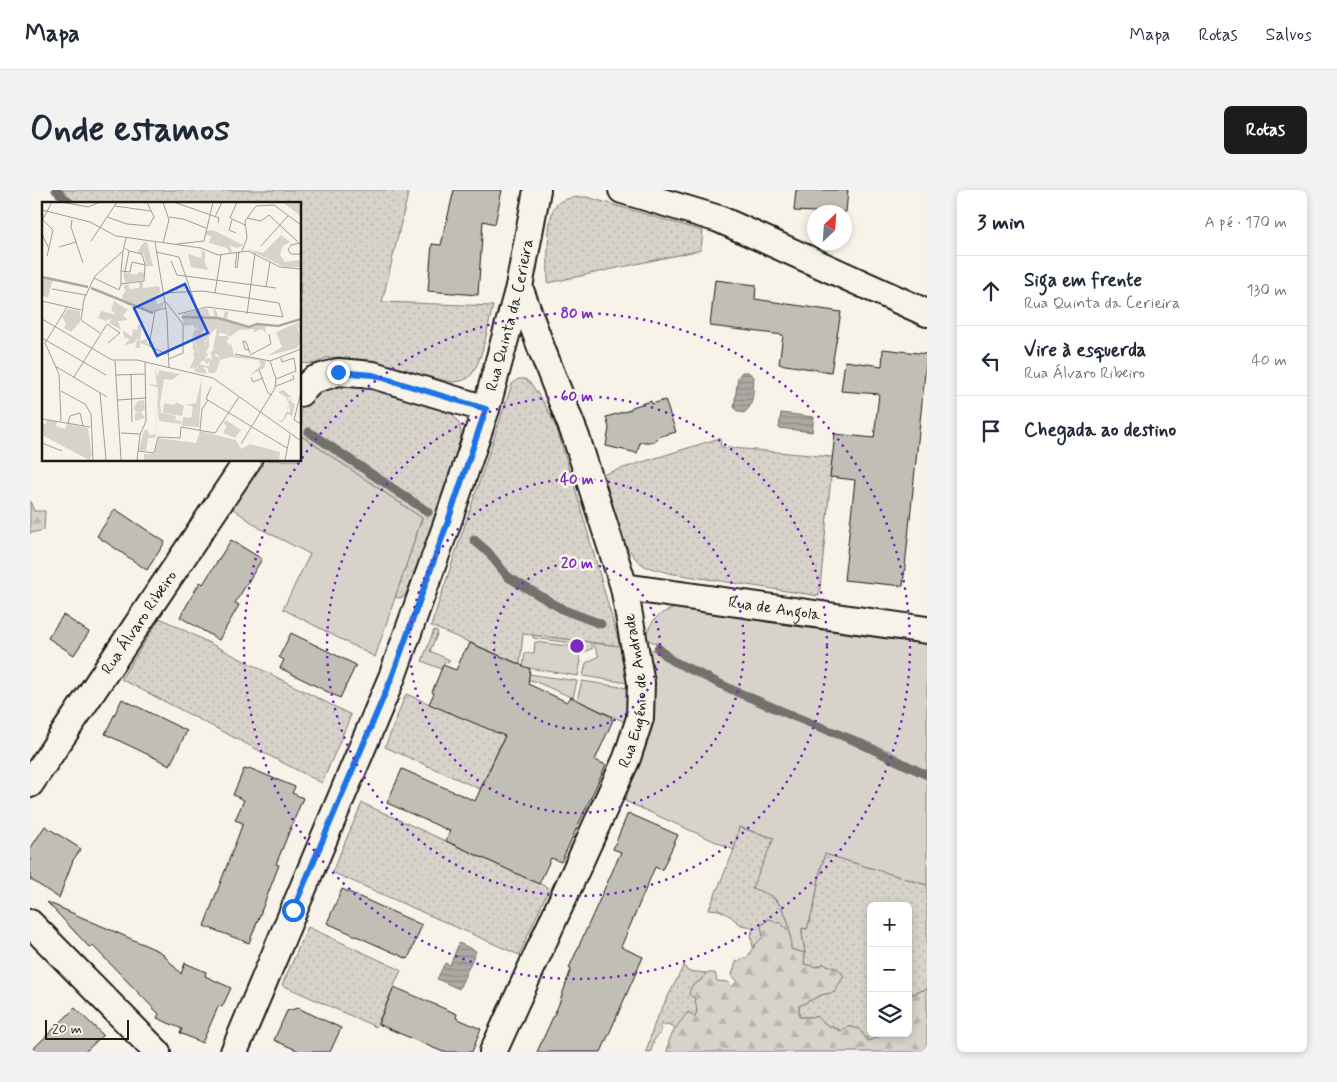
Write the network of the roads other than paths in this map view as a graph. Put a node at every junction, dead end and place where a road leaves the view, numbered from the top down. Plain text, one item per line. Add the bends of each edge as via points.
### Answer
1 (537, 190) edge
2 (622, 190) edge
3 (519, 287) junction
4 (927, 313) edge
5 (301, 392) edge
6 (486, 409) junction
7 (247, 461) edge
8 (624, 587) junction
9 (927, 630) edge
10 (30, 784) edge
11 (30, 923) edge
12 (157, 1052) edge
13 (234, 1052) edge
14 (493, 1052) edge

1 - 3 street, Rua Quinta da Cerieira
2 - 4 street via 719,219
3 - 6 street, Rua Quinta da Cerieira
3 - 8 street, Rua Eugénio de Andrade via 576,437
5 - 6 street via 313,380 338,372 373,375
6 - 13 street, Rua Quinta da Cerieira via 392,677
7 - 10 street, Rua Álvaro Ribeiro
8 - 9 street, Rua de Angola
8 - 14 street, Rua Eugénio de Andrade via 641,683 640,718 627,758
11 - 12 street

